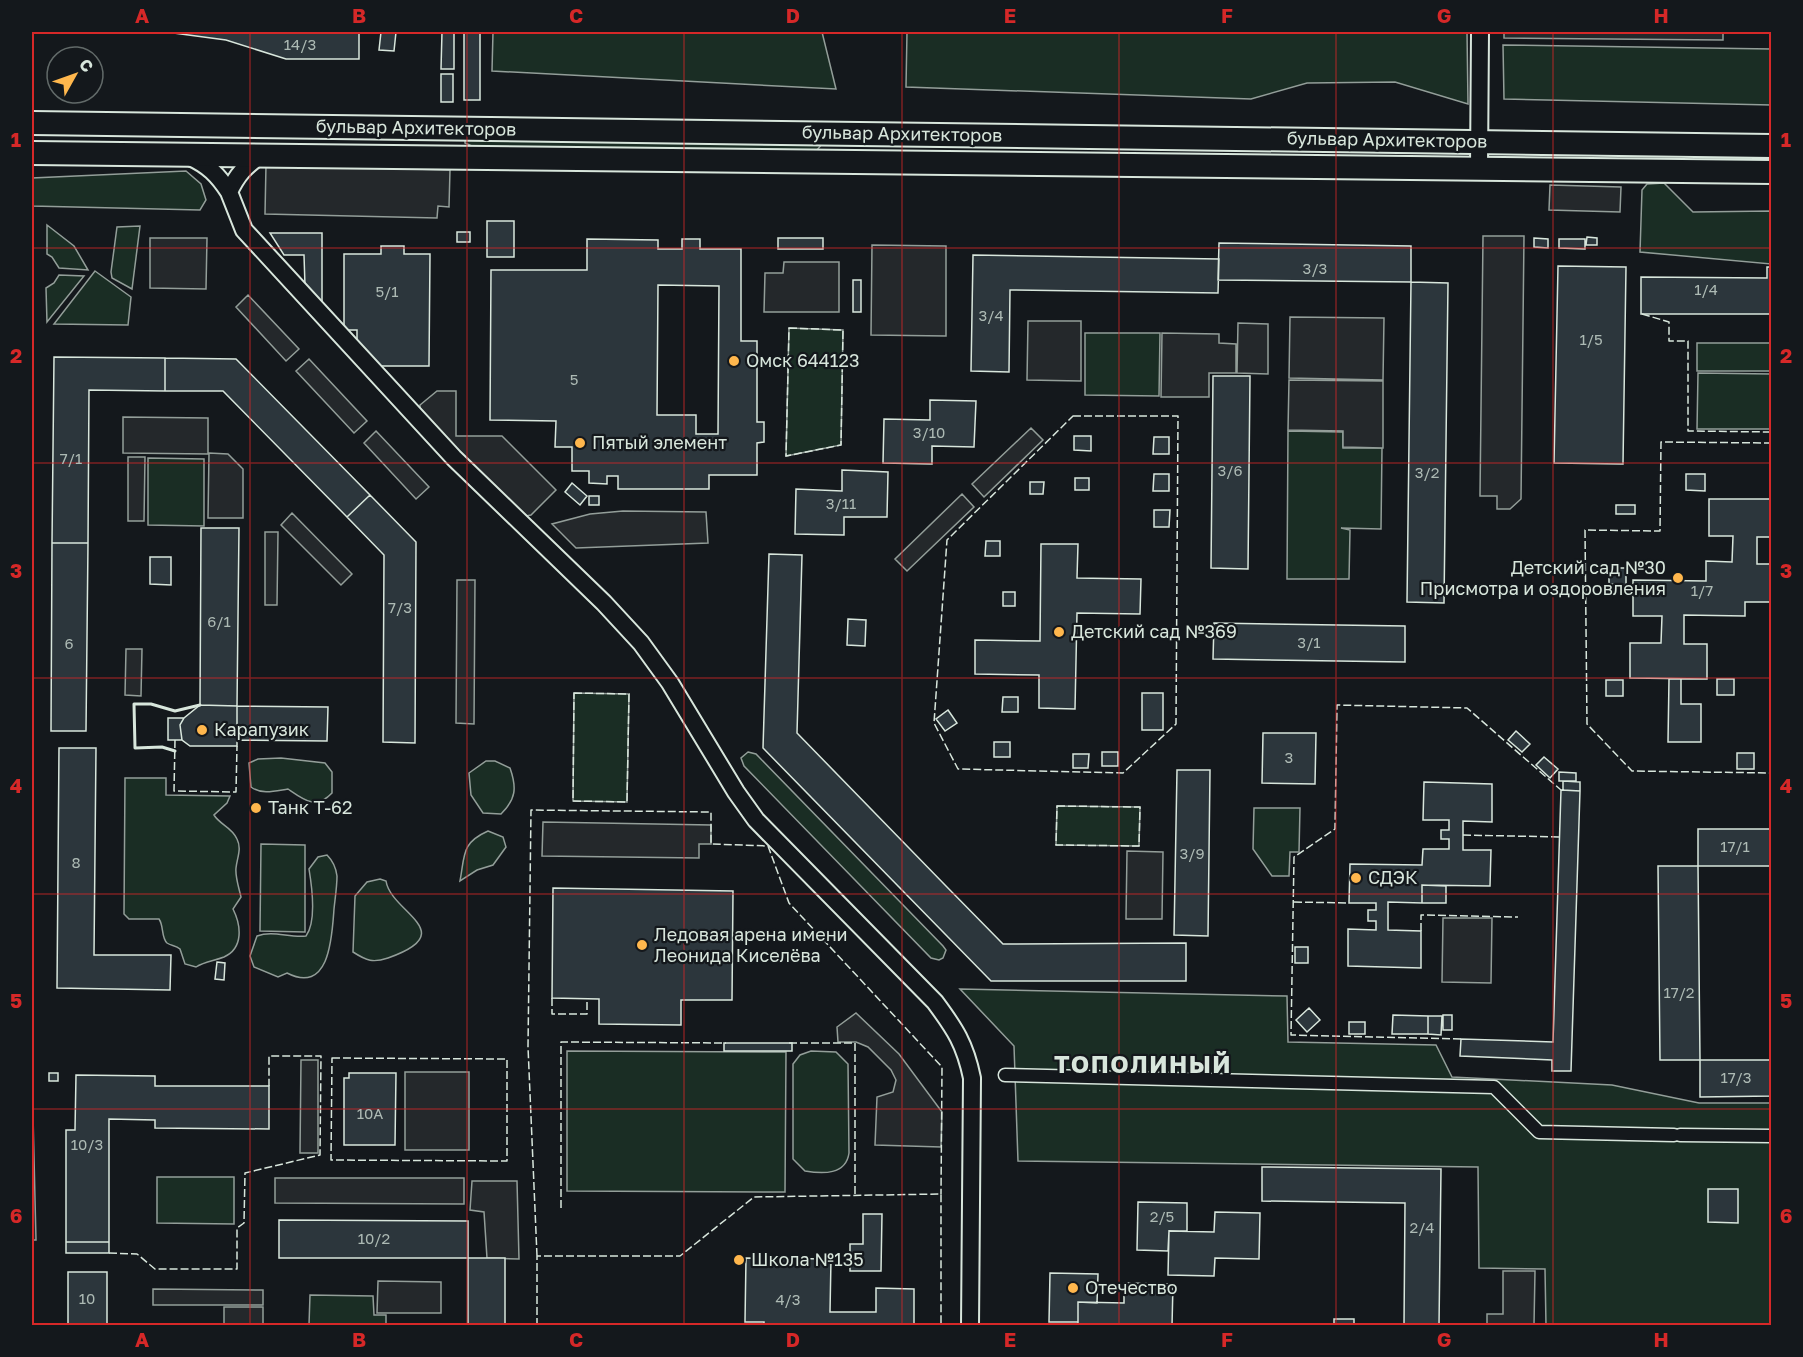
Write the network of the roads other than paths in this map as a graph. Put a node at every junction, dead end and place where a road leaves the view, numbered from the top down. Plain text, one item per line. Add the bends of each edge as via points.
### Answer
1 (1480, 32) edge
2 (32, 123) edge
3 (1479, 141) junction
4 (1772, 146) edge
5 (32, 154) edge
6 (186, 155) junction
7 (261, 156) junction
8 (1479, 166) junction
9 (1772, 172) edge
10 (229, 194) junction
11 (1005, 1074) dead end
12 (1772, 1137) edge
13 (970, 1326) edge

1 - 3 street
2 - 3 main road, бульвар Архитекторов
3 - 4 main road, бульвар Архитекторов
3 - 8 street
5 - 6 main road, бульвар Архитекторов
6 - 7 main road, бульвар Архитекторов
6 - 10 street via 204,163
7 - 8 main road, бульвар Архитекторов
7 - 10 street via 235,177
8 - 9 main road, бульвар Архитекторов
10 - 13 street via 244,230 385,386 641,644 670,682 756,820 935,1002 951,1023 966,1049 972,1078
11 - 12 street via 1494,1087 1539,1132

